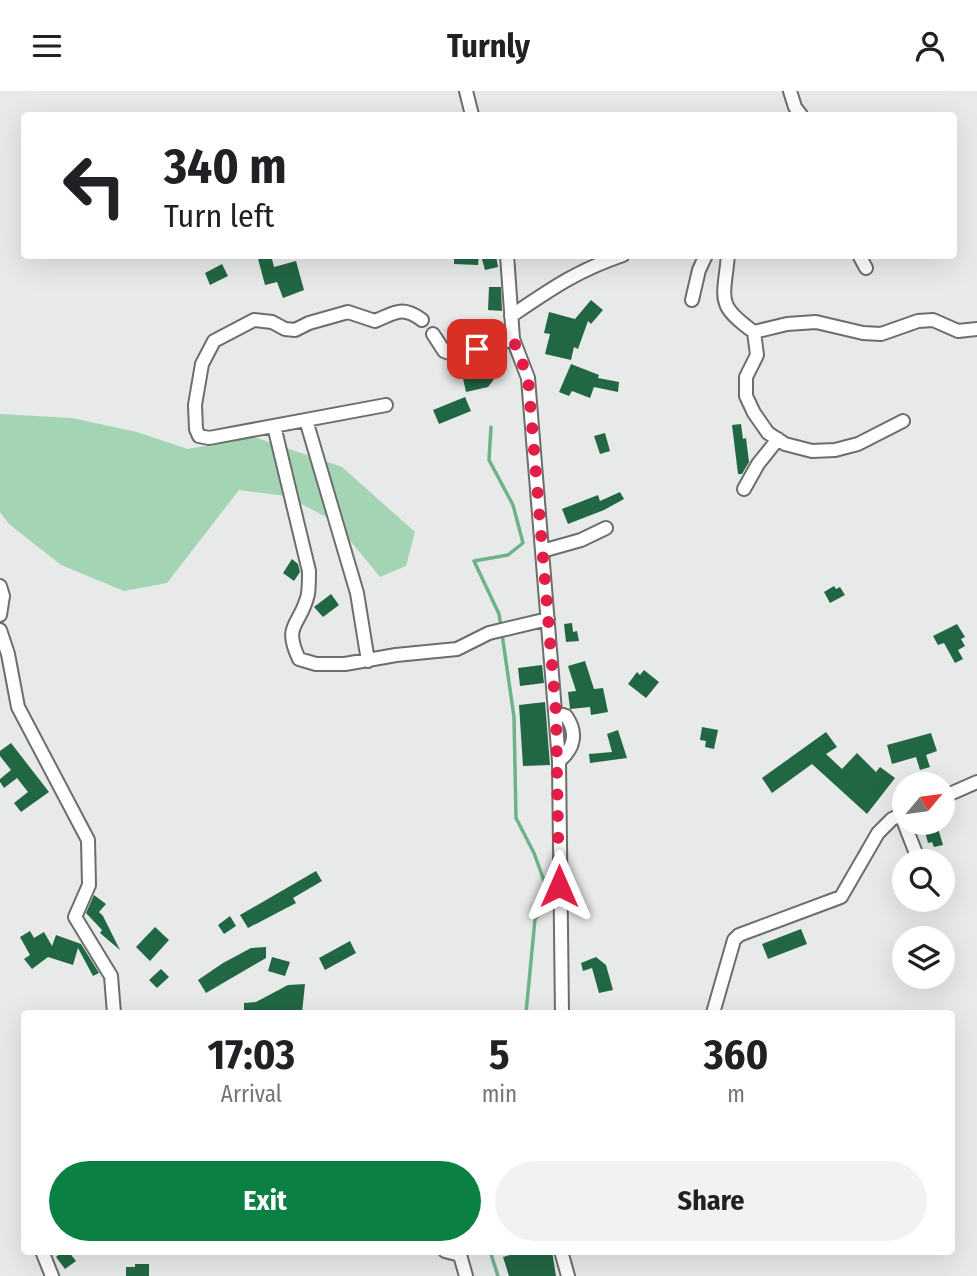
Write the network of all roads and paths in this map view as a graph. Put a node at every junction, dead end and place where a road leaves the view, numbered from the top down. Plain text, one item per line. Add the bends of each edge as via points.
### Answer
1 (466, 91) edge
2 (790, 91) edge
3 (471, 112) edge
4 (799, 112) edge
5 (507, 259) edge
6 (612, 259) edge
7 (704, 259) edge
8 (728, 259) edge
9 (861, 259) edge
10 (866, 268) dead end
11 (692, 300) dead end
12 (511, 316) junction
13 (422, 320) dead end
14 (977, 329) edge
15 (754, 332) junction
16 (433, 334) dead end
17 (513, 339) junction
18 (386, 405) dead end
19 (306, 420) junction
20 (903, 421) dead end
21 (274, 426) junction
22 (778, 439) junction
23 (744, 489) dead end
24 (606, 528) dead end
25 (542, 551) junction
26 (0, 586) edge
27 (0, 615) edge
28 (548, 619) junction
29 (0, 630) edge
30 (368, 661) junction
31 (977, 782) edge
32 (956, 791) edge
33 (892, 819) edge
34 (114, 1010) edge
35 (562, 1010) edge
36 (714, 1010) edge
37 (44, 1255) edge
38 (460, 1255) edge
39 (562, 1255) edge
40 (52, 1276) edge
41 (466, 1276) edge
42 (568, 1276) edge

1 - 3 street
2 - 4 street
5 - 12 street
6 - 12 street via 568,278
7 - 11 street
8 - 15 street via 725,308
9 - 10 street
12 - 17 street
13 - 21 street via 404,310 375,321 348,312 295,330 254,320 214,341 202,364 195,405 200,436
14 - 15 street via 958,331 933,320 881,334 816,322
15 - 22 street via 757,355 746,377 747,395 768,433
16 - 17 street via 444,351 458,356
17 - 25 street via 528,378
18 - 19 street
19 - 21 street
19 - 30 street via 357,593
20 - 22 street via 858,444 835,450 812,451
21 - 30 street via 309,571 308,593 290,641 299,659 316,664
22 - 23 street
24 - 25 street
25 - 28 street
26 - 27 street
28 - 30 street via 489,633 457,649
28 - 35 street via 559,761
29 - 34 street via 18,707 88,840 89,885 75,917 111,976
31 - 32 street
33 - 36 street via 878,833 841,897 734,940
37 - 40 street
38 - 41 street
39 - 42 street

